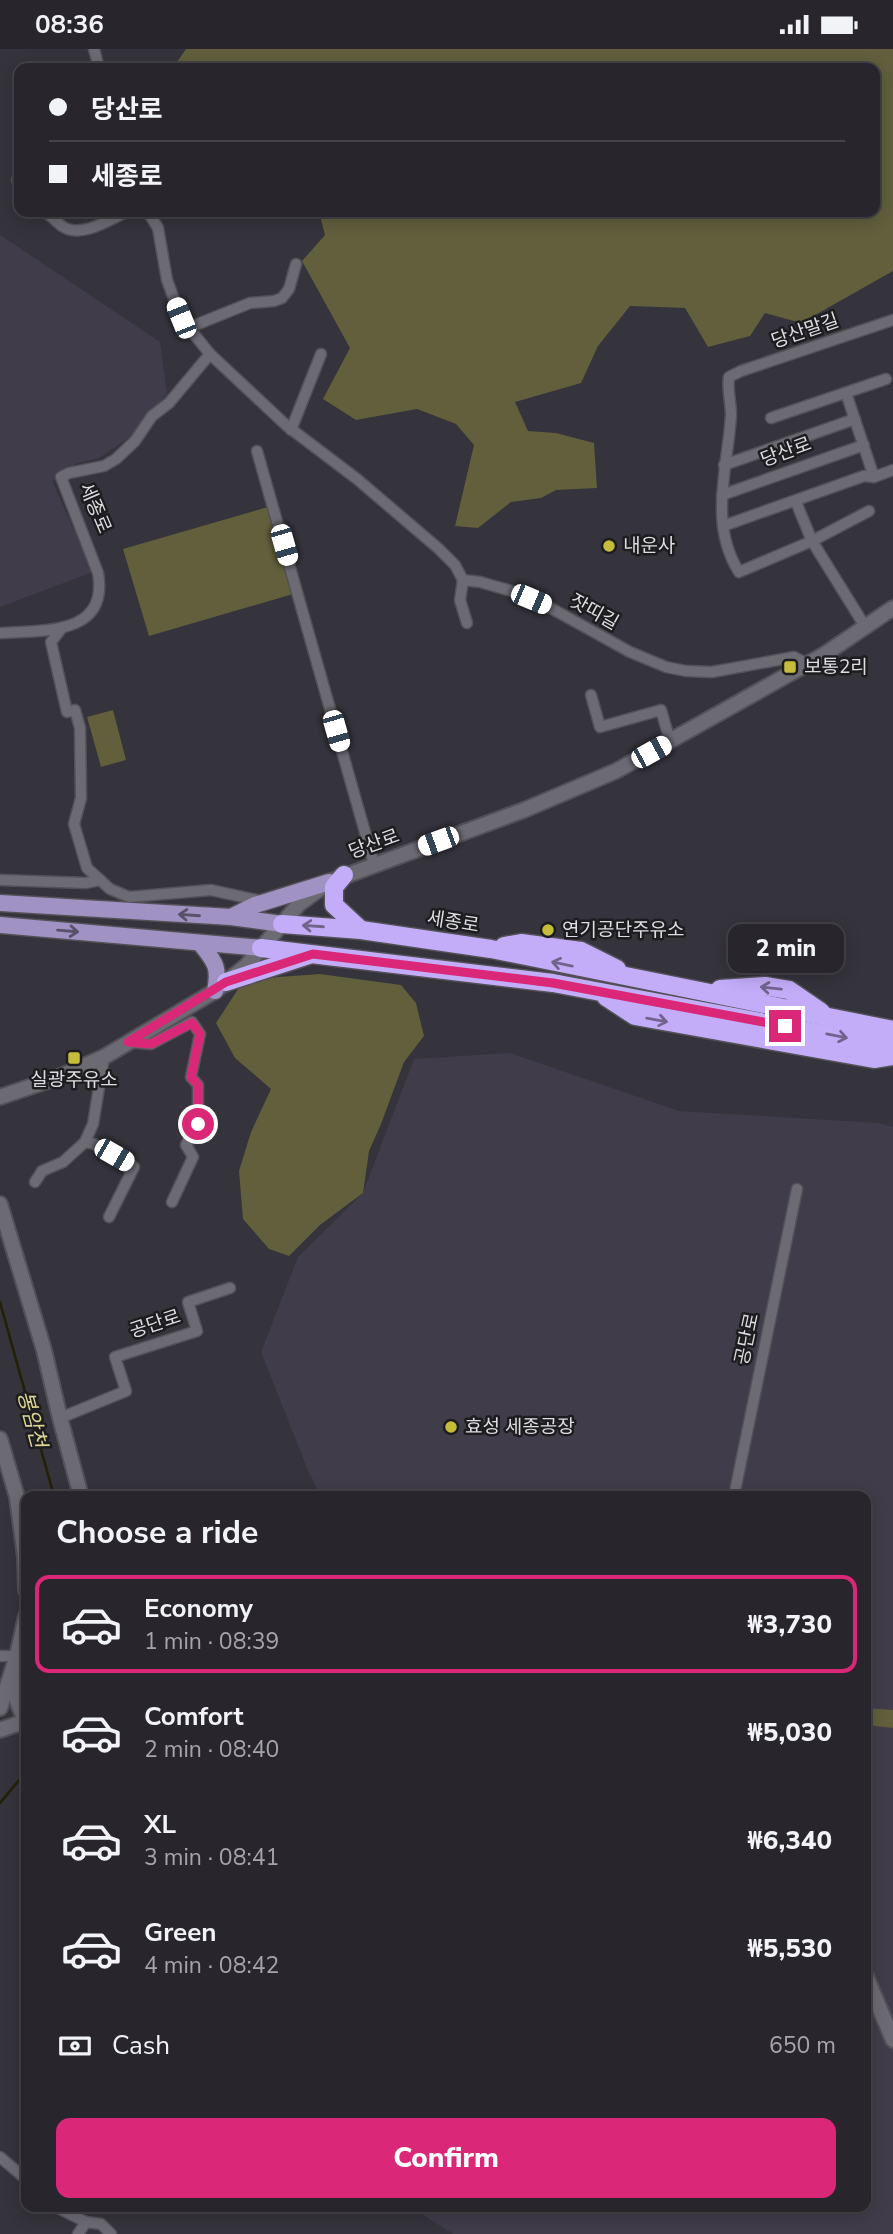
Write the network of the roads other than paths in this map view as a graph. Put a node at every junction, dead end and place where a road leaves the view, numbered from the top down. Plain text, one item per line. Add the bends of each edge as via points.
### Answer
1 (51, 217) edge
2 (115, 217) edge
3 (151, 217) edge
4 (296, 264) dead end
5 (893, 320) edge
6 (188, 328) junction
7 (321, 353) dead end
8 (210, 354) junction
9 (886, 379) dead end
10 (846, 393) junction
11 (771, 418) dead end
12 (855, 419) junction
13 (291, 430) junction
14 (864, 445) junction
15 (257, 451) dead end
16 (724, 465) junction
17 (893, 470) edge
18 (874, 477) junction
19 (722, 495) junction
20 (796, 502) junction
21 (869, 511) dead end
22 (723, 526) junction
23 (813, 541) junction
24 (463, 580) junction
25 (893, 608) edge
26 (467, 623) dead end
27 (866, 628) junction
28 (61, 629) junction
29 (0, 633) edge
30 (808, 664) junction
31 (591, 695) dead end
32 (670, 741) junction
33 (374, 864) junction
34 (336, 878) junction
35 (0, 880) edge
36 (100, 880) junction
37 (268, 902) junction
38 (0, 903) edge
39 (231, 917) junction
40 (282, 924) junction
41 (0, 925) edge
42 (361, 930) junction
43 (200, 943) junction
44 (261, 948) junction
45 (313, 954) junction
46 (220, 987) junction
47 (597, 991) junction
48 (893, 1030) edge
49 (128, 1042) junction
50 (893, 1047) edge
51 (893, 1056) edge
52 (104, 1057) junction
53 (0, 1097) edge
54 (85, 1142) junction
55 (35, 1182) dead end
56 (797, 1189) dead end
57 (172, 1202) dead end
58 (0, 1204) edge
59 (109, 1217) dead end
60 (230, 1288) dead end
61 (60, 1418) junction
62 (0, 1439) edge
63 (80, 1491) edge
64 (735, 1491) edge
65 (21, 1527) edge
66 (21, 1637) edge
67 (0, 1656) edge
68 (15, 1663) junction
69 (0, 1709) edge
70 (21, 1712) edge
71 (21, 1722) edge
72 (0, 1730) edge
73 (871, 1988) edge
74 (893, 2040) edge
75 (0, 2157) edge
76 (21, 2175) edge
77 (66, 2212) edge
78 (86, 2222) junction
79 (78, 2234) edge
80 (111, 2234) edge

1 - 2 street via 74,232
3 - 6 street via 158,228 167,280
4 - 6 street via 282,298 250,303
5 - 16 street, 당산말길 via 729,377 731,413
6 - 8 street
7 - 13 street
8 - 13 street
8 - 28 street, 세종로 via 116,459 61,477 100,588 98,603 84,618
9 - 10 street, 당산로
10 - 11 street, 당산로
10 - 12 street
12 - 14 street
12 - 16 street, 당산로
13 - 24 street via 439,549
14 - 18 street
14 - 19 street, 당산로
15 - 33 street
16 - 19 street
17 - 18 street
18 - 20 street via 864,476
19 - 22 street
20 - 22 street
20 - 23 street
21 - 23 street
22 - 23 street via 738,572
23 - 27 street
24 - 26 street via 460,600
24 - 30 street, 잣띠길 via 515,592 666,667 712,672 794,657
25 - 27 street, 당산로
27 - 30 street, 당산로
28 - 29 street, 세종로
28 - 36 street via 51,642 67,712 75,710 80,728 81,798 74,824 87,868
30 - 32 street, 당산로
31 - 32 street via 600,727 661,710
32 - 33 street, 당산로 via 571,792
33 - 34 street, 당산로
34 - 37 main road
34 - 40 street, 당산로 via 299,904
34 - 42 highway via 334,905
35 - 36 street
36 - 37 street via 129,897 211,890
37 - 39 main road
39 -> 38 main road, 세종로
39 - 40 main road, 세종로
42 -> 40 highway, 세종로
40 - 44 street, 당산로
41 -> 43 main road
48 -> 42 highway, 세종로 via 491,949
43 - 44 main road
43 - 46 main road via 217,967
44 - 45 highway
44 - 46 street, 당산로
45 - 46 highway
45 - 47 highway
46 - 49 street, 당산로
47 -> 50 highway
47 -> 51 highway via 635,1016 874,1059
49 - 52 street, 당산로
49 - 57 street, 당산로 via 151,1044 192,1023 200,1034 191,1077 198,1085 198,1124 186,1145 194,1157
52 - 53 street, 당산로
52 - 54 street via 93,1124
54 - 55 street via 63,1162 42,1171
54 - 59 street via 134,1167
56 - 64 street, 공단로
58 - 61 street
60 - 61 street, 공단로 via 188,1302 197,1331 115,1357 126,1391
61 - 63 street
62 - 65 street
66 - 68 street
67 - 68 street
68 - 69 street
68 - 70 street via 15,1696
71 - 72 street
73 - 74 street
75 - 76 street
77 - 78 street
78 - 79 street
78 - 80 street via 101,2224

